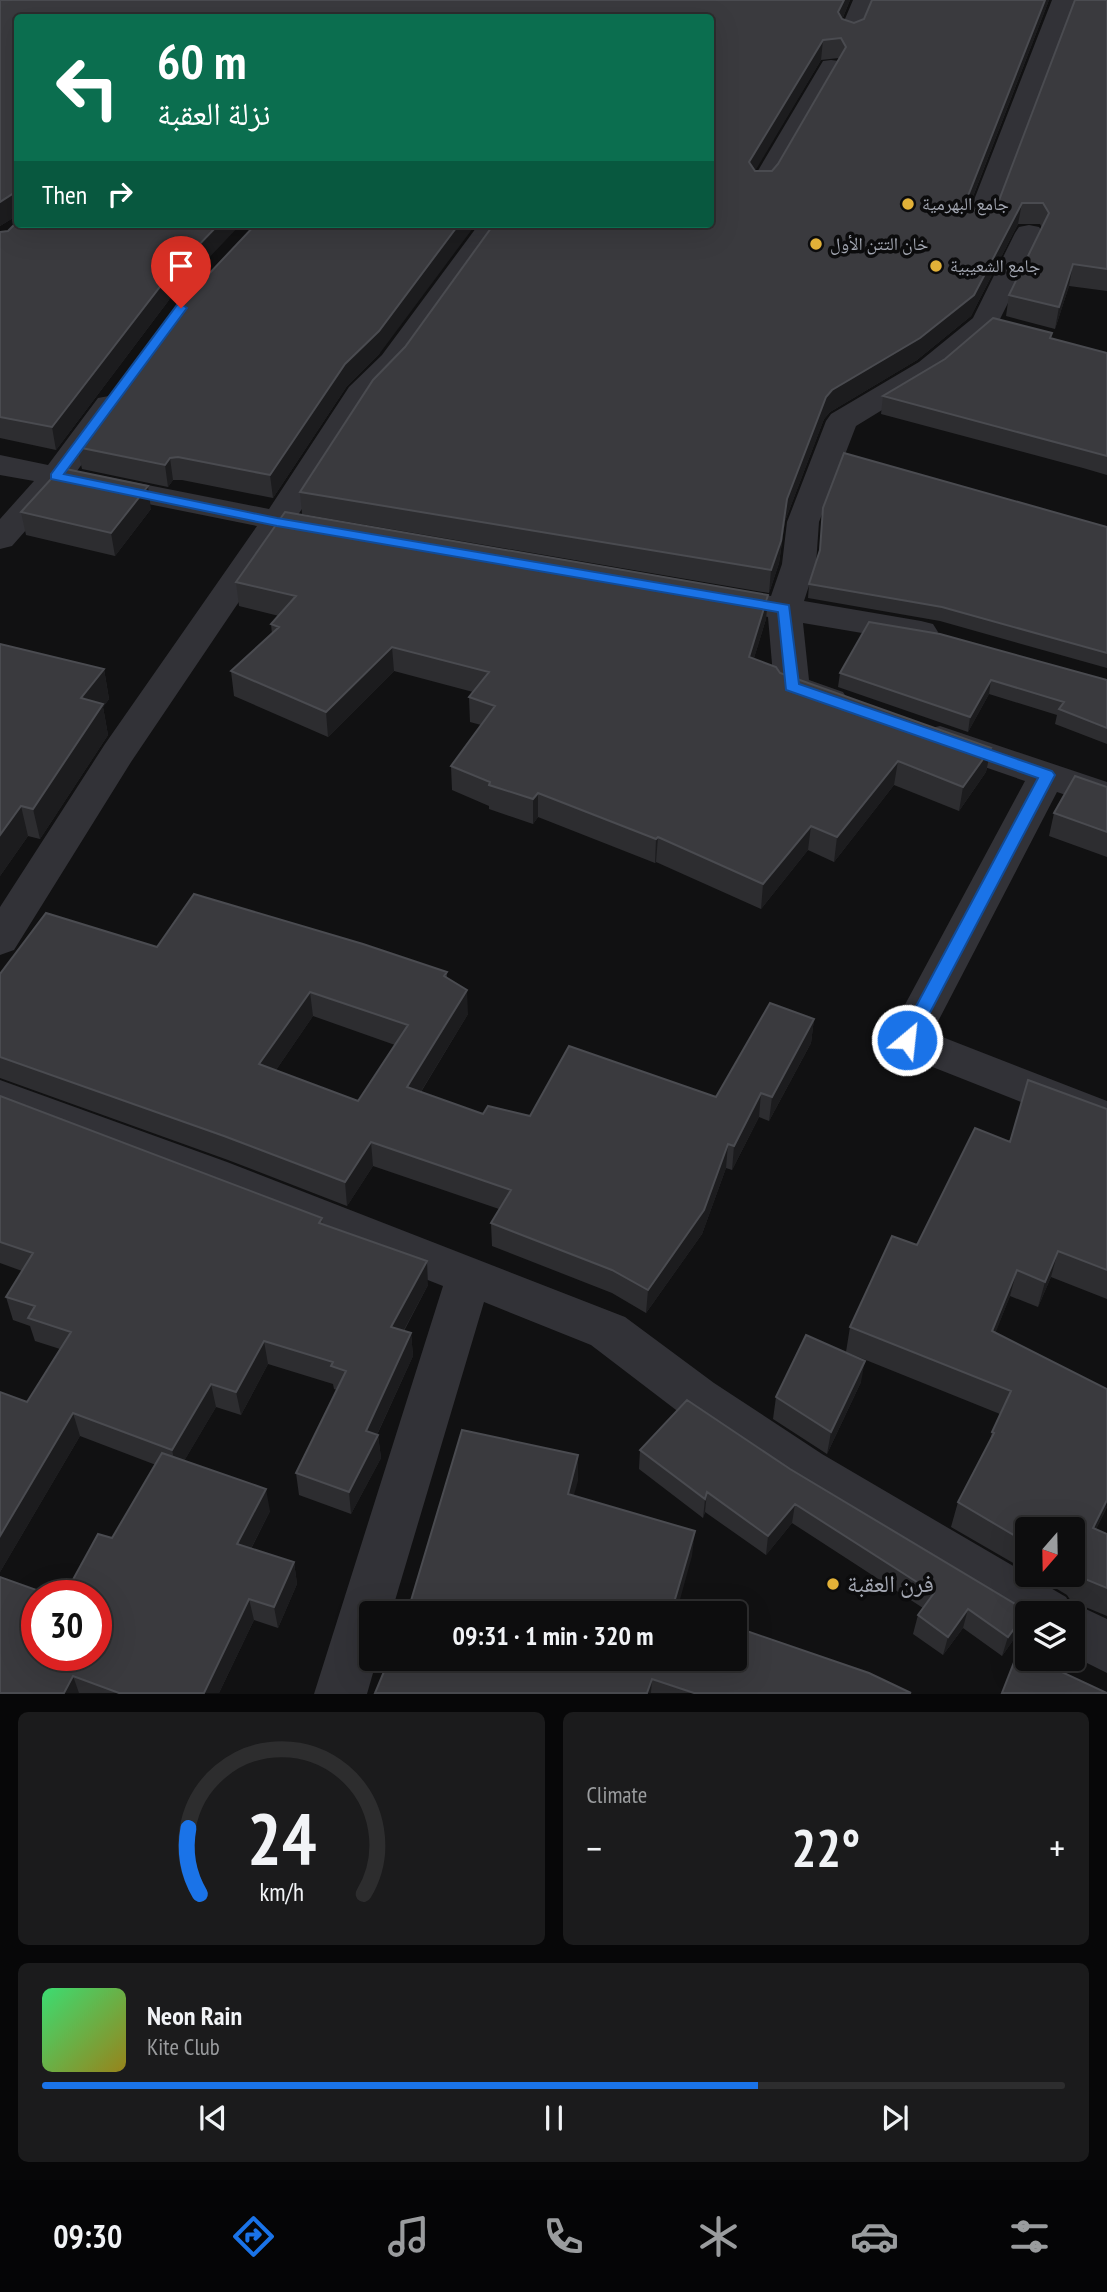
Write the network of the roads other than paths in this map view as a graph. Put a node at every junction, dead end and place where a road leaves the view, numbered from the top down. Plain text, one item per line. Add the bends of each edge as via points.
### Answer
1 (865, 0) edge
2 (1064, 0) edge
3 (851, 33) edge
4 (831, 66) edge
5 (762, 184) edge
6 (979, 223) edge
7 (490, 228) edge
8 (1029, 233) dead end
9 (126, 382) edge
10 (0, 465) edge
11 (56, 477) junction
12 (277, 522) junction
13 (359, 536) edge
14 (0, 540) edge
15 (688, 592) edge
16 (784, 609) junction
17 (952, 638) edge
18 (855, 709) edge
19 (906, 727) edge
20 (1047, 775) junction
21 (1107, 796) edge
22 (0, 940) edge
23 (0, 1097) edge
24 (1107, 1119) edge
25 (470, 1276) junction
26 (1026, 1601) edge
27 (1085, 1635) edge
28 (1107, 1648) edge
29 (340, 1693) edge

1 - 3 street
2 - 6 street
4 - 5 street
7 - 12 street via 393,361 360,394
8 - 16 street via 999,326 842,421 803,522 799,564
9 - 11 street
10 - 11 street
11 - 12 street
11 - 14 street
12 - 13 street
12 - 22 street via 118,753
15 - 16 street
16 - 17 street
16 - 18 street via 792,687
19 - 20 street
20 - 21 street
20 - 24 street via 907,1040
23 - 25 street
25 - 26 street via 608,1331 805,1470
25 - 29 street
27 - 28 street

